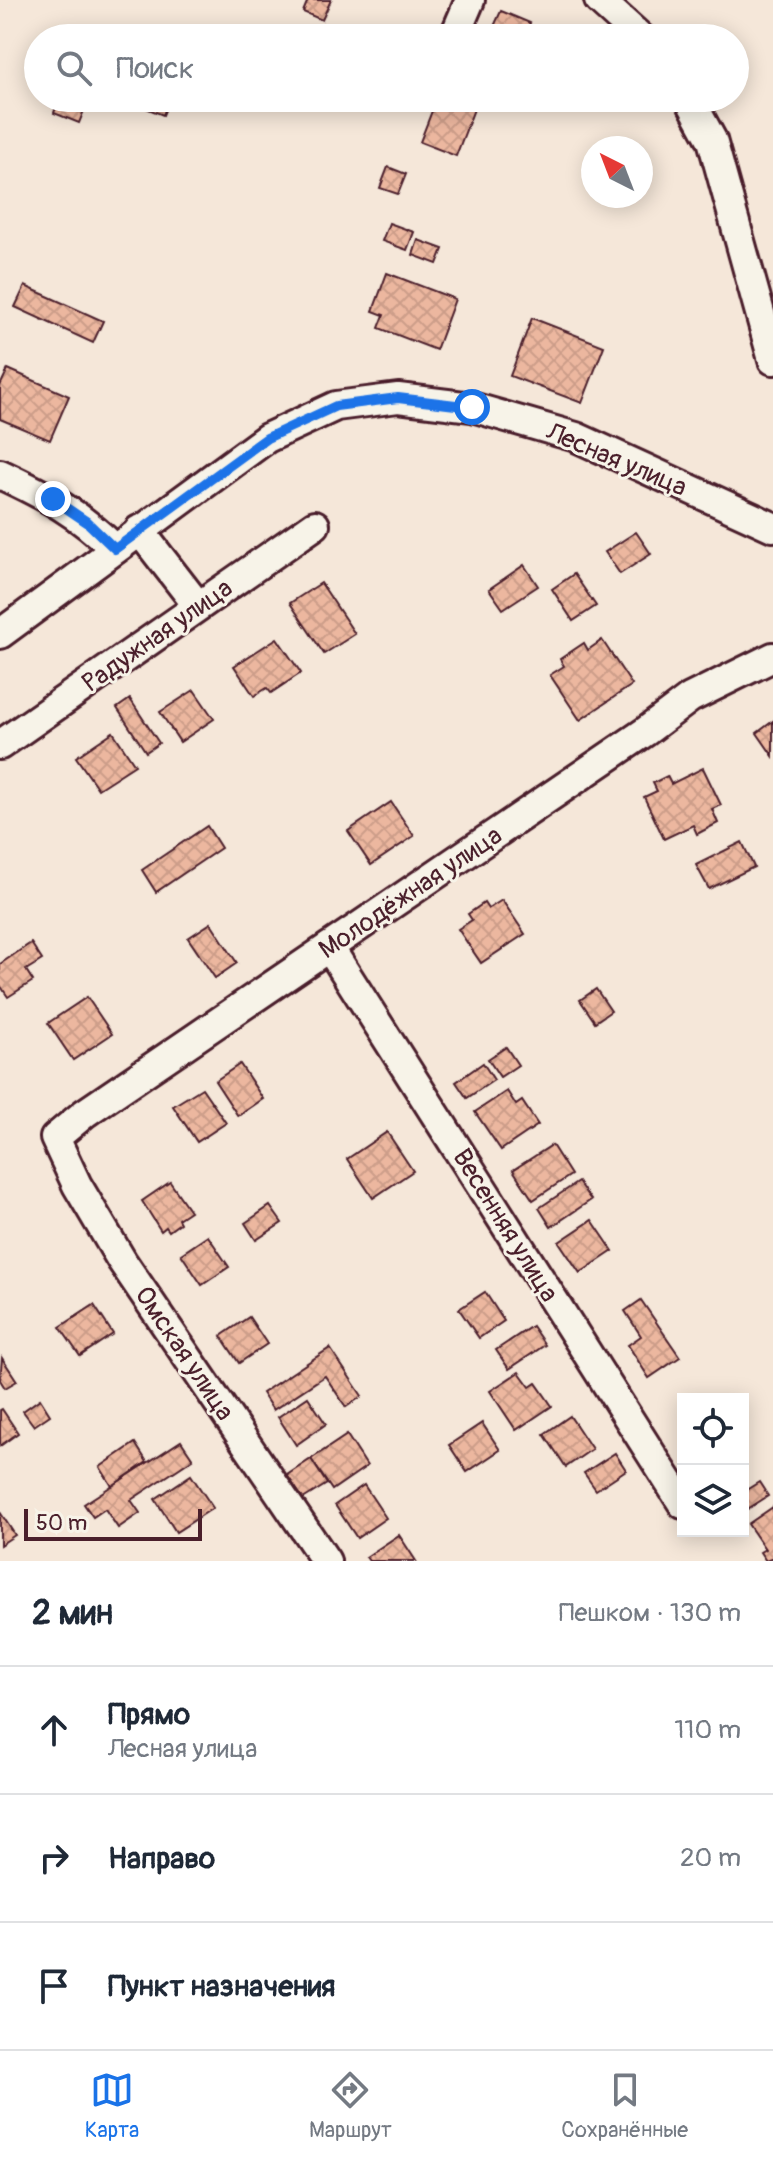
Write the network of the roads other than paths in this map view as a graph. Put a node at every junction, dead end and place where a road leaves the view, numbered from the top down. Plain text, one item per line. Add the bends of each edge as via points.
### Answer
1 (470, 0) edge
2 (599, 0) edge
3 (460, 24) edge
4 (626, 24) edge
5 (697, 112) edge
6 (773, 360) edge
7 (0, 474) edge
8 (315, 525) dead end
9 (773, 527) edge
10 (139, 530) junction
11 (115, 549) junction
12 (198, 606) junction
13 (0, 634) edge
14 (773, 657) edge
15 (0, 745) edge
16 (329, 947) junction
17 (55, 1138) joint
18 (677, 1495) edge
19 (326, 1561) edge

1 - 3 street
2 - 4 street
5 - 6 street via 712,140
7 - 11 street via 53,499
8 - 12 street, Радужная улица
9 - 10 street, Лесная улица via 576,437 472,407 398,398 336,406 267,438
10 - 11 street, Лесная улица
10 - 12 street
11 - 13 street, Лесная улица
12 - 15 street, Радужная улица
14 - 16 street, Молодёжная улица via 690,698
16 - 17 street, Молодёжная улица
16 - 18 street, Весенняя улица
17 - 19 street, Омская улица via 122,1261

